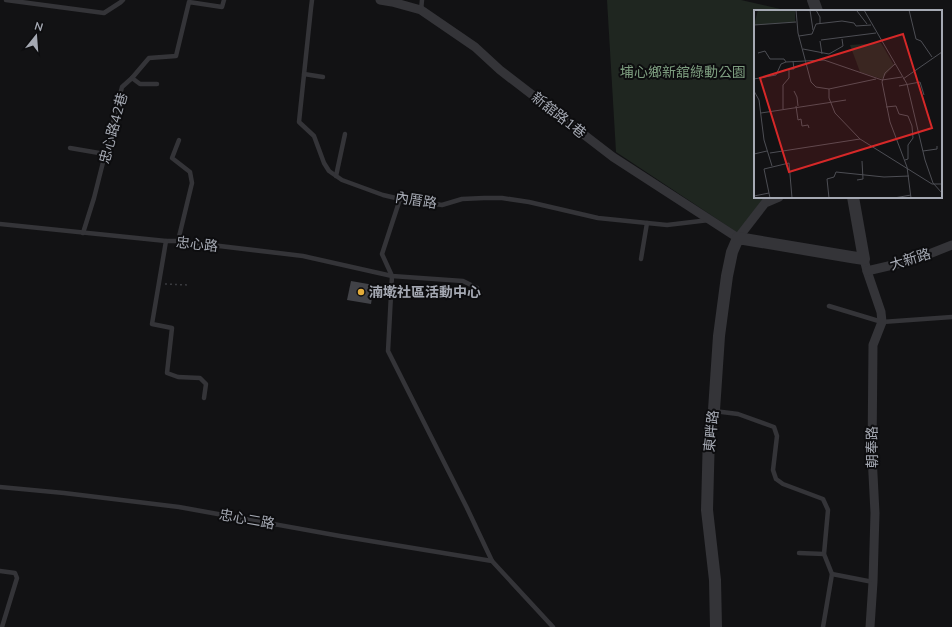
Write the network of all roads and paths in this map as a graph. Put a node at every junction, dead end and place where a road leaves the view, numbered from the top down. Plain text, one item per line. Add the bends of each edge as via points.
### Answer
1 (6, 0) edge
2 (123, 0) edge
3 (224, 0) edge
4 (312, 0) edge
5 (380, 0) edge
6 (422, 0) edge
7 (812, 0) edge
8 (421, 10) junction
9 (817, 10) edge
10 (304, 74) junction
11 (323, 77) dead end
12 (132, 78) junction
13 (157, 84) dead end
14 (346, 134) dead end
15 (179, 140) dead end
16 (70, 148) dead end
17 (106, 154) junction
18 (336, 176) junction
19 (777, 198) edge
20 (853, 198) edge
21 (400, 199) junction
22 (710, 220) junction
23 (647, 223) junction
24 (0, 224) edge
25 (83, 233) junction
26 (738, 238) junction
27 (178, 241) junction
28 (166, 242) junction
29 (952, 245) edge
30 (642, 259) dead end
31 (864, 259) junction
32 (867, 271) junction
33 (392, 276) junction
34 (159, 284) junction
35 (188, 284) dead end
36 (480, 293) dead end
37 (829, 306) dead end
38 (952, 318) edge
39 (882, 322) junction
40 (204, 398) dead end
41 (714, 410) junction
42 (0, 487) edge
43 (799, 553) dead end
44 (824, 554) junction
45 (492, 561) junction
46 (0, 571) edge
47 (832, 574) junction
48 (873, 582) junction
49 (2, 627) edge
50 (552, 627) edge
51 (716, 627) edge
52 (823, 627) edge
53 (870, 627) edge

1 - 2 lane via 104,12
3 - 12 lane, 忠心路42巷 via 222,7 188,2 176,56 149,58
4 - 10 lane, 內厝路
5 - 8 street, 新舘路1巷
6 - 8 lane
7 - 9 street
8 - 22 street, 新舘路1巷 via 475,47 500,70 613,157
10 - 11 lane
10 - 18 lane, 內厝路 via 299,122 314,136 324,163
12 - 13 lane via 140,84
12 - 17 lane, 忠心路42巷 via 122,87
14 - 18 lane
15 - 27 lane via 172,158 190,172 192,183
16 - 17 lane
17 - 25 lane, 忠心路42巷
18 - 21 lane, 內厝路
19 - 26 street via 765,203
20 - 31 street
21 - 23 lane, 內厝路 via 442,205 462,199 502,198 598,218
21 - 33 lane via 382,254
22 - 23 lane, 內厝路 via 667,225
22 - 26 street, 新舘路1巷
23 - 30 lane
24 - 25 lane, 忠心路
25 - 28 lane, 忠心路
26 - 31 street
26 - 41 street, 東畔路 via 732,252 724,299
27 - 28 lane, 忠心路
27 - 33 lane, 忠心路 via 303,256
28 - 34 lane
29 - 32 street, 大新路 via 914,260
31 - 32 street
32 - 39 street
33 - 36 lane, 忠心路 via 464,282 477,288
33 - 45 lane via 388,351
34 - 35 path
34 - 40 lane via 152,324 172,328 166,373 178,377 200,378 206,384
37 - 39 lane
38 - 39 lane
39 - 48 street, 朝奉路 via 873,345 872,455 876,513
41 - 44 lane via 738,414 774,427 777,436 773,470 776,479 823,499 828,510
41 - 51 street, 東畔路 via 709,433 707,510 715,580
42 - 45 lane, 忠心二路 via 179,507
43 - 44 lane
44 - 47 lane
45 - 50 lane
46 - 49 lane via 15,573 18,578
47 - 48 lane
47 - 52 lane
48 - 53 street, 朝奉路

